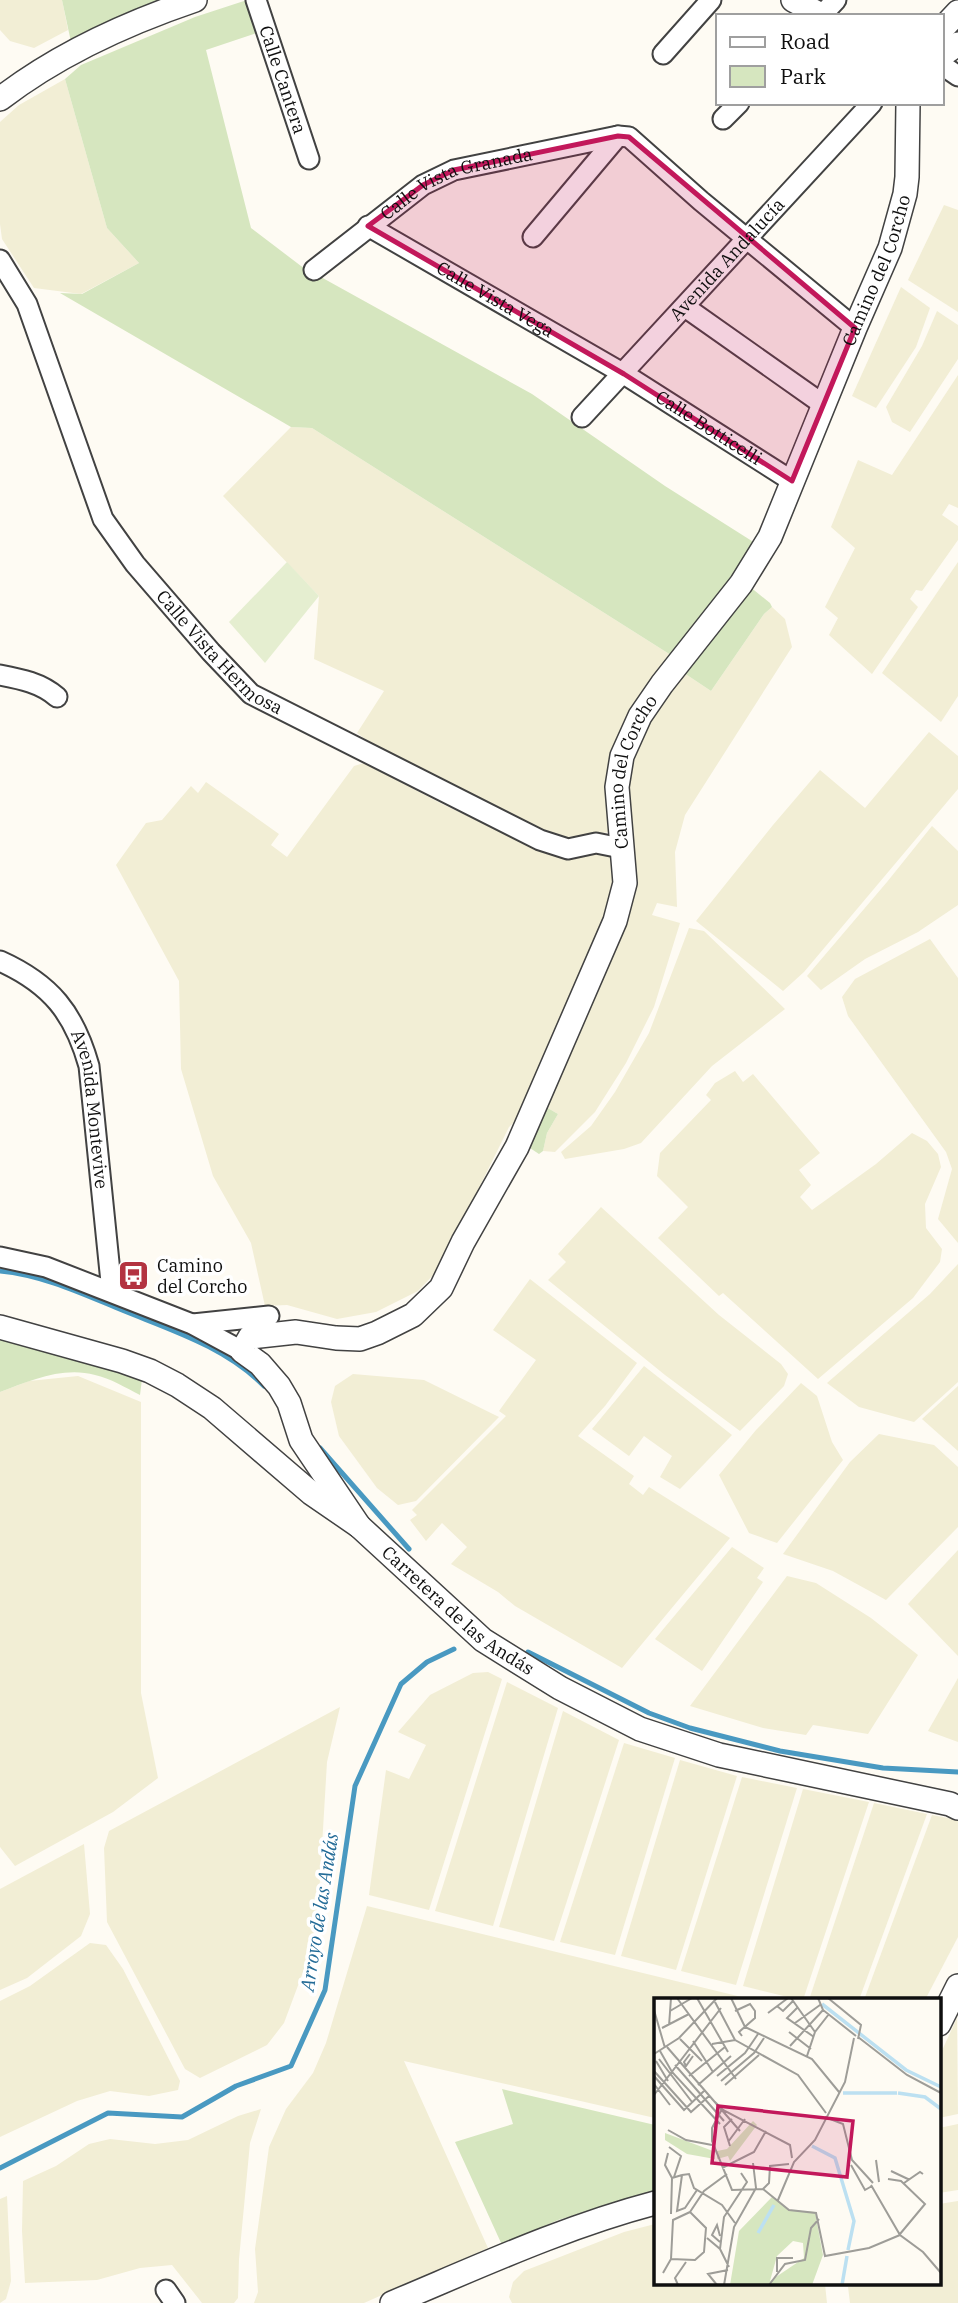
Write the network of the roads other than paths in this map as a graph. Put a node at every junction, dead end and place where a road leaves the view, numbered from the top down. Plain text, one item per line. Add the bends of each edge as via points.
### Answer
1 (195, 0) edge
2 (256, 0) edge
3 (711, 0) edge
4 (793, 0) edge
5 (836, 0) edge
6 (958, 12) edge
7 (818, 14) edge
8 (824, 14) edge
9 (944, 27) edge
10 (663, 54) dead end
11 (0, 99) edge
12 (737, 105) edge
13 (870, 105) edge
14 (908, 105) edge
15 (723, 119) dead end
16 (618, 136) junction
17 (309, 159) dead end
18 (368, 226) junction
19 (533, 237) dead end
20 (747, 239) junction
21 (0, 260) edge
22 (314, 270) dead end
23 (685, 307) junction
24 (855, 328) junction
25 (624, 374) junction
26 (824, 405) junction
27 (582, 417) dead end
28 (792, 481) junction
29 (0, 676) edge
30 (57, 697) dead end
31 (621, 848) junction
32 (0, 961) edge
33 (0, 1257) edge
34 (112, 1292) junction
35 (192, 1324) junction
36 (273, 1325) junction
37 (0, 1327) edge
38 (244, 1348) junction
39 (300, 1445) junction
40 (281, 1467) junction
41 (311, 1493) junction
42 (359, 1526) junction
43 (958, 1808) edge
44 (958, 1986) edge
45 (940, 2022) edge
46 (654, 2203) edge
47 (392, 2303) edge

1 - 11 street via 33,74
2 - 17 street, Calle Cantera
3 - 10 street
4 - 7 street
5 - 8 street
6 - 9 street
12 - 15 street
13 - 20 street, Avenida Andalucía
14 - 24 street, Camino del Corcho via 905,194 890,248
16 - 18 street, Calle Vista Granada via 454,170 423,185
16 - 19 street
16 - 20 street via 629,137
18 - 22 street, Calle Vista Granada
18 - 25 street, Calle Vista Vega
20 - 23 street, Avenida Andalucía
20 - 24 street
21 - 31 street, Calle Vista Hermosa via 27,304 103,519 135,564 251,694 540,840 568,849 596,843
23 - 25 street, Avenida Andalucía
23 - 26 street
24 - 26 street, Camino del Corcho
25 - 27 street, Avenida Andalucía
25 - 28 street, Calle Botticelli
26 - 28 street, Camino del Corcho
28 - 31 street, Camino del Corcho via 770,537 740,584 640,716 622,756 617,787
29 - 30 street via 48,689
31 - 36 street, Camino del Corcho via 625,883 615,921 517,1147 441,1288 413,1315 360,1339
32 - 34 street, Avenida Montevive via 46,987 81,1037 89,1066
33 - 34 street, Camino del Corcho via 46,1267
34 - 35 street, Camino del Corcho
35 - 36 street, Camino del Corcho
35 - 38 street, Camino del Corcho
36 - 38 street via 269,1343
37 - 40 street, Carretera de las Andás via 150,1371 212,1408
38 - 39 street, Camino del Corcho via 279,1386
39 - 40 street
39 - 41 street, Camino del Corcho
39 - 42 street, Camino del Corcho
40 - 41 street, Carretera de las Andás
41 - 42 street, Carretera de las Andás
42 - 43 street, Carretera de las Andás via 483,1640 560,1688 640,1729 719,1755
44 - 45 street
46 - 47 street via 572,2229

